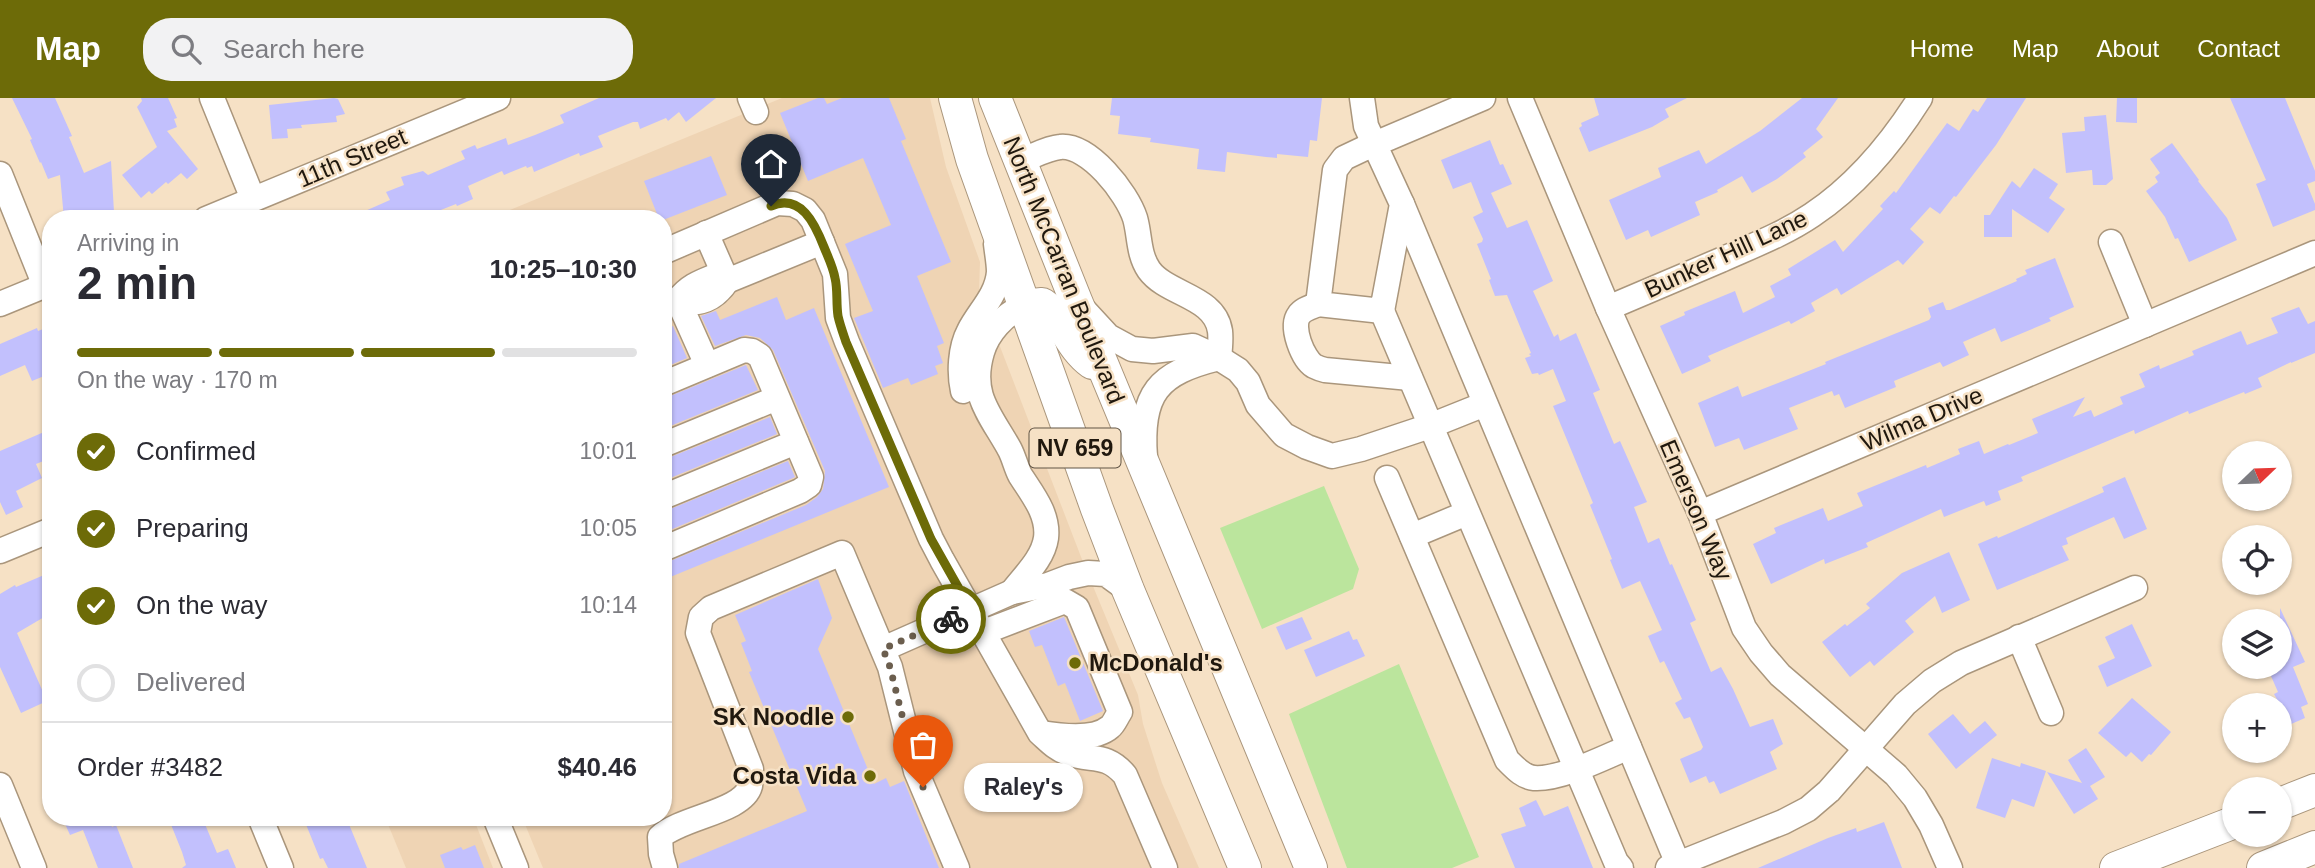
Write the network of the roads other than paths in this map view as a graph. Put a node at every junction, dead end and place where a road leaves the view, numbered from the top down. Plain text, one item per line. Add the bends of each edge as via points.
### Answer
1 (212, 98) edge
2 (498, 98) edge
3 (955, 98) edge
4 (995, 98) edge
5 (1362, 98) edge
6 (1483, 98) edge
7 (1520, 98) edge
8 (1920, 98) edge
9 (466, 104) edge
10 (1375, 144) junction
11 (1020, 161) junction
12 (0, 174) edge
13 (253, 199) junction
14 (1402, 204) junction
15 (227, 210) edge
16 (994, 222) junction
17 (706, 233) junction
18 (822, 242) junction
19 (2111, 242) dead end
20 (672, 248) edge
21 (2315, 253) edge
22 (42, 270) edge
23 (727, 281) junction
24 (42, 286) edge
25 (1076, 301) junction
26 (672, 303) edge
27 (0, 304) edge
28 (1318, 304) junction
29 (672, 305) edge
30 (1023, 306) junction
31 (1608, 308) junction
32 (1382, 311) junction
33 (2145, 325) junction
34 (1219, 358) junction
35 (707, 365) junction
36 (1107, 375) junction
37 (1410, 378) junction
38 (672, 380) edge
39 (777, 398) junction
40 (1485, 404) junction
41 (1430, 426) junction
42 (672, 441) edge
43 (796, 442) junction
44 (1018, 471) junction
45 (1146, 472) junction
46 (1387, 478) dead end
47 (672, 494) edge
48 (1467, 513) junction
49 (1700, 513) junction
50 (42, 534) edge
51 (1412, 536) junction
52 (672, 545) edge
53 (0, 551) edge
54 (2135, 588) dead end
55 (1128, 590) junction
56 (1012, 592) junction
57 (971, 610) junction
58 (984, 632) junction
59 (2019, 637) junction
60 (883, 649) junction
61 (2051, 713) dead end
62 (1040, 733) junction
63 (1629, 747) junction
64 (1866, 749) junction
65 (1576, 769) junction
66 (2315, 790) edge
67 (2, 793) edge
68 (2292, 799) edge
69 (264, 826) edge
70 (499, 826) edge
71 (2222, 827) edge
72 (2315, 847) edge
73 (1673, 866) edge
74 (34, 868) edge
75 (281, 868) edge
76 (516, 868) edge
77 (665, 868) edge
78 (957, 868) edge
79 (1165, 868) edge
80 (1245, 868) edge
81 (1311, 868) edge
82 (1621, 868) edge
83 (1950, 868) edge
84 (2116, 868) edge
85 (2263, 868) edge

1 - 13 street
2 - 9 street, 11th Street
3 - 16 main road, North McCarran Boulevard / NV 659
4 - 11 main road, North McCarran Boulevard / NV 659
5 - 10 street via 1366,126
6 - 10 street
7 - 31 street, Emerson Way
8 - 31 street, Bunker Hill Lane via 1874,162 1812,215 1777,236
9 - 13 street, 11th Street
10 - 14 street
10 - 28 street via 1344,158 1335,170
11 - 25 main road, North McCarran Boulevard / NV 659
11 - 34 street via 1060,147 1095,161 1135,218 1149,270 1215,317 1220,330
12 - 22 street
13 - 15 street, 11th Street
14 - 32 street
14 - 40 street
16 - 30 main road, North McCarran Boulevard / NV 659
16 - 44 street via 999,273 986,307 968,332 962,383 978,429 999,459
17 - 18 street via 777,204 793,204 813,220
17 - 20 street
17 - 23 street
18 - 23 street
18 - 57 street via 835,274 838,318 846,342 931,539
19 - 33 street
21 - 33 street, Wilma Drive
23 - 26 street via 710,298 692,304
24 - 27 street
25 - 34 street via 1108,336 1132,349 1193,346
25 - 36 main road, North McCarran Boulevard / NV 659
28 - 32 street
28 - 37 street via 1297,316 1295,326 1314,366
29 - 35 street
30 - 36 main road via 1042,304 1054,313 1070,342
30 - 44 street via 1000,322 985,341 977,368 979,395
30 - 55 main road, North McCarran Boulevard / NV 659
31 - 49 street, Emerson Way
32 - 37 street
33 - 49 street, Wilma Drive
34 - 41 street via 1248,382 1258,405 1283,435 1319,452 1332,456 1362,449
34 - 45 street via 1174,373 1155,393 1145,411
35 - 38 street
35 - 39 street via 752,351 760,356
36 - 45 main road, North McCarran Boulevard / NV 659
37 - 41 street
39 - 42 street
39 - 43 street
40 - 41 street
40 - 63 street
41 - 48 street
43 - 47 street
43 - 52 street via 811,477 809,485
44 - 56 street via 1045,519 1046,538 1039,556
45 - 81 main road, North McCarran Boulevard / NV 659
46 - 51 street
48 - 51 street
48 - 65 street
49 - 64 street, Emerson Way via 1745,628 1761,653
50 - 53 street
51 - 65 street via 1507,760 1533,778
54 - 59 street
55 - 56 street via 1106,573 1088,573
55 - 80 main road, North McCarran Boulevard / NV 659
56 - 57 street
57 - 58 street
57 - 60 street
58 - 62 street
58 - 62 street via 1065,601 1077,608 1120,712 1110,727 1091,735
59 - 61 street
59 - 64 street via 1932,681
60 - 77 street via 842,553 710,608 701,617 698,633 751,769 750,787 739,802 669,828 660,836
60 - 78 street via 916,771
62 - 79 street via 1069,754 1115,763 1125,775
63 - 65 street
63 - 73 street
64 - 73 street via 1808,809
64 - 83 street, Emerson Way via 1915,798
65 - 82 street
66 - 68 main road
67 - 74 street
69 - 75 street
70 - 76 street
71 - 84 main road
72 - 85 main road

